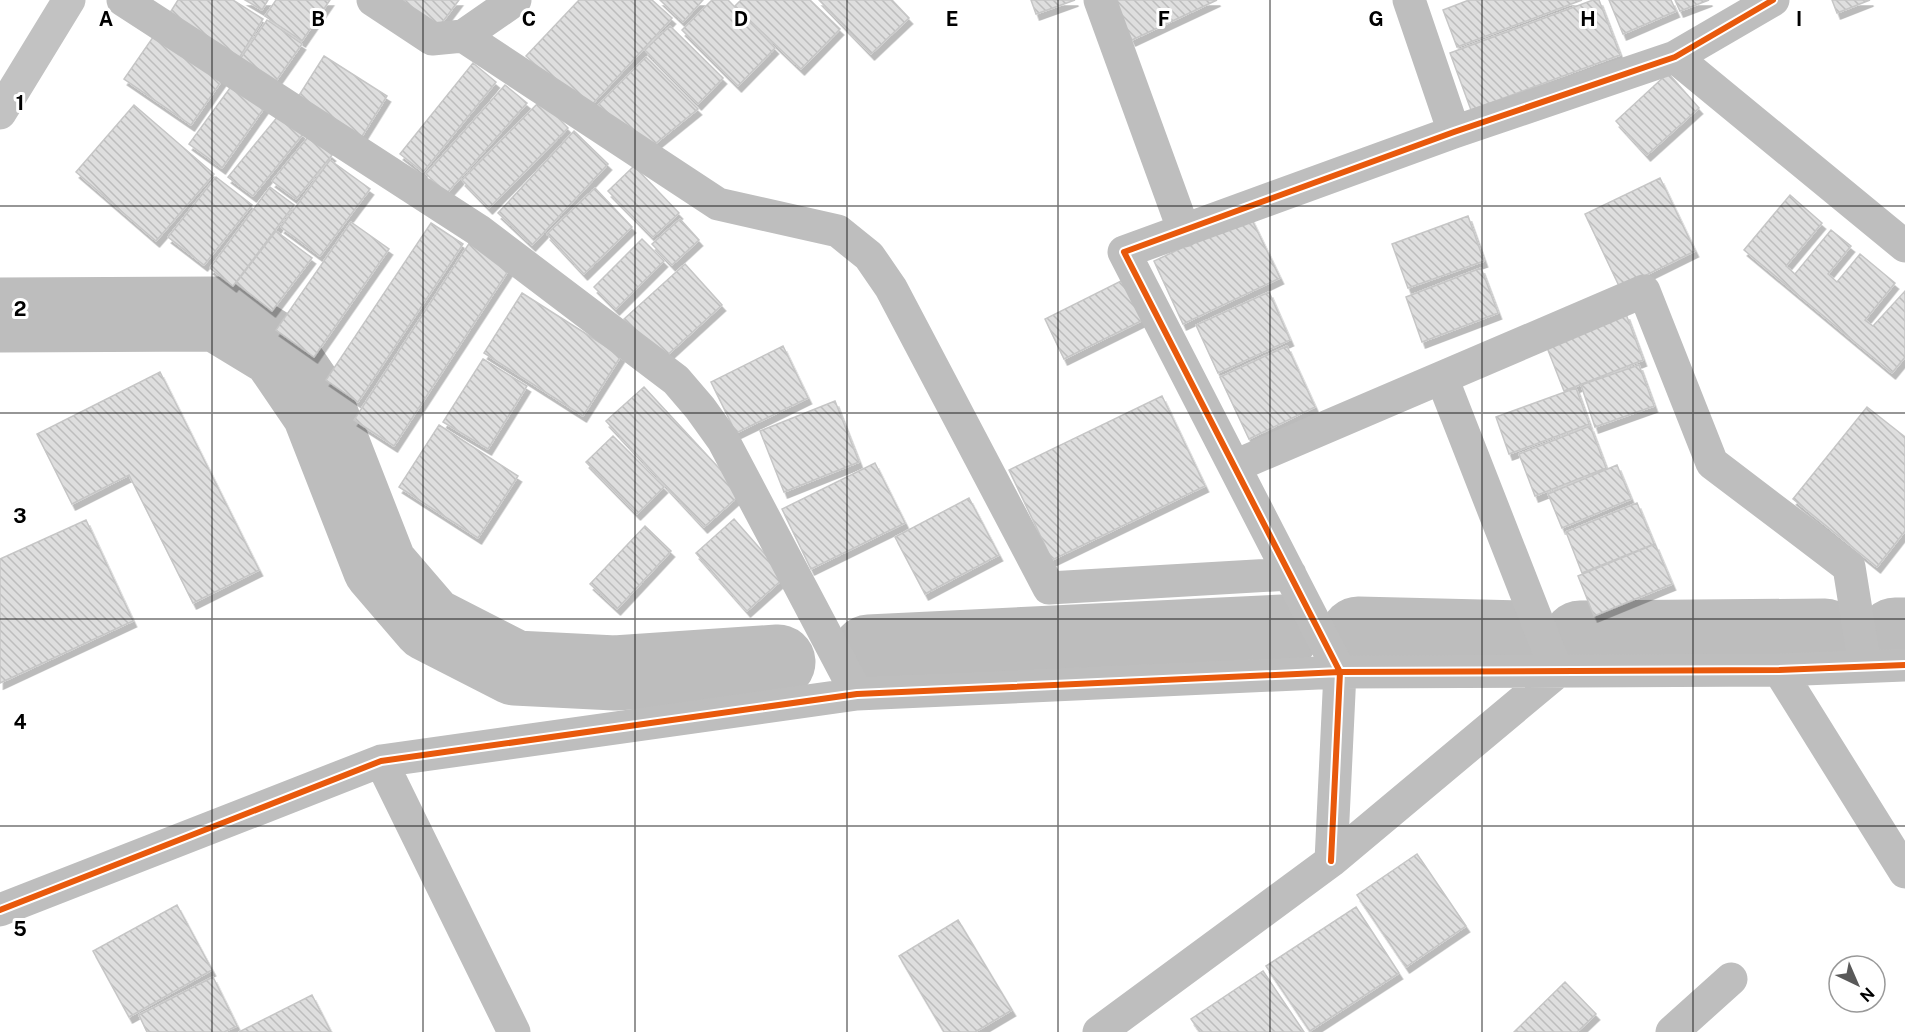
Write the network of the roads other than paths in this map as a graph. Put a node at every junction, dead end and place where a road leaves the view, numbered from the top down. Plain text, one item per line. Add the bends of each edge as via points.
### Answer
1 (69, 0) edge
2 (123, 0) edge
3 (373, 0) edge
4 (516, 0) edge
5 (1100, 0) edge
6 (1409, 0) edge
7 (1773, 0) edge
8 (463, 36) junction
9 (1675, 57) junction
10 (0, 113) edge
11 (1454, 132) junction
12 (1184, 231) junction
13 (1905, 246) edge
14 (1442, 378) junction
15 (1235, 466) junction
16 (1290, 574) junction
17 (1905, 665) edge
18 (1865, 666) junction
19 (1779, 670) junction
20 (1340, 672) junction
21 (1557, 672) junction
22 (857, 694) junction
23 (381, 761) junction
24 (1331, 861) junction
25 (1905, 872) edge
26 (0, 910) edge
27 (1731, 979) dead end
28 (514, 1032) edge
29 (1099, 1032) edge
30 (1672, 1032) edge

1 - 10 main road
2 - 22 street via 478,230 676,380 723,440
3 - 8 street via 432,39
4 - 8 street
5 - 12 street
6 - 11 street
7 - 9 street
8 - 16 street via 718,204 838,231 869,256 891,288 1049,588
9 - 11 street
9 - 13 street
11 - 12 street
12 - 15 street via 1124,252
14 - 15 street
14 - 18 street via 1644,291 1712,463 1849,567
14 - 21 street
15 - 16 street
16 - 20 street
17 - 18 street
18 - 19 street
19 - 21 street
19 - 25 street
20 - 21 street
20 - 22 street
20 - 24 street
21 - 24 street
22 - 23 street
23 - 26 street
23 - 28 street
24 - 29 street
27 - 30 street

